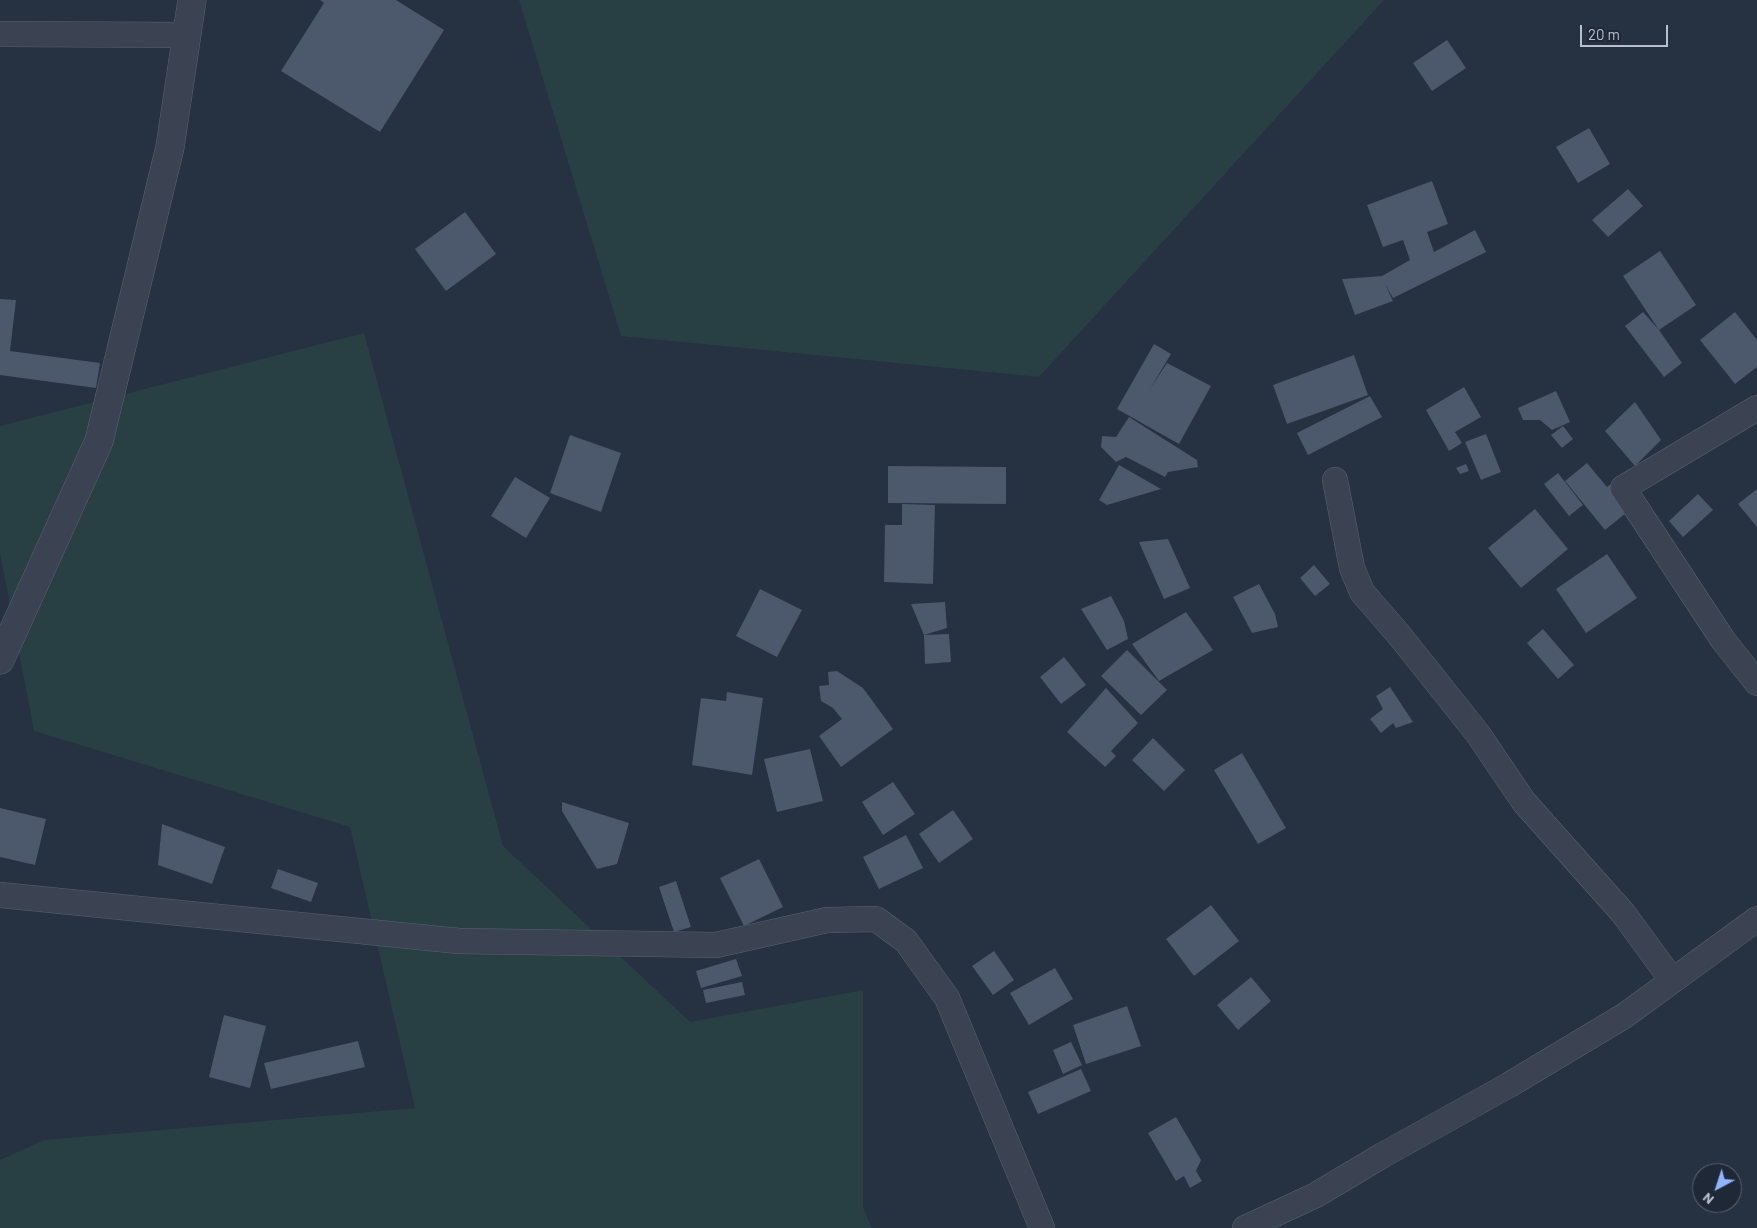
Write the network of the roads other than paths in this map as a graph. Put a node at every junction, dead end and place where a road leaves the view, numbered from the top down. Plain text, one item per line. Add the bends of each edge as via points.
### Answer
1 (192, 0) edge
2 (0, 34) edge
3 (187, 35) junction
4 (1757, 408) edge
5 (1336, 480) dead end
6 (0, 660) edge
7 (1757, 683) edge
8 (0, 895) edge
9 (1757, 919) edge
10 (1672, 980) junction
11 (1042, 1228) edge
12 (1245, 1228) edge

1 - 3 street
2 - 3 street
3 - 6 street via 170,147 99,441
4 - 7 street via 1623,488 1723,640
5 - 10 street via 1352,568 1362,592 1478,734 1524,802 1623,913
8 - 11 street via 458,941 716,944 827,920 876,919 906,941 947,998
9 - 10 street
10 - 12 street via 1624,1016 1509,1085 1316,1195

